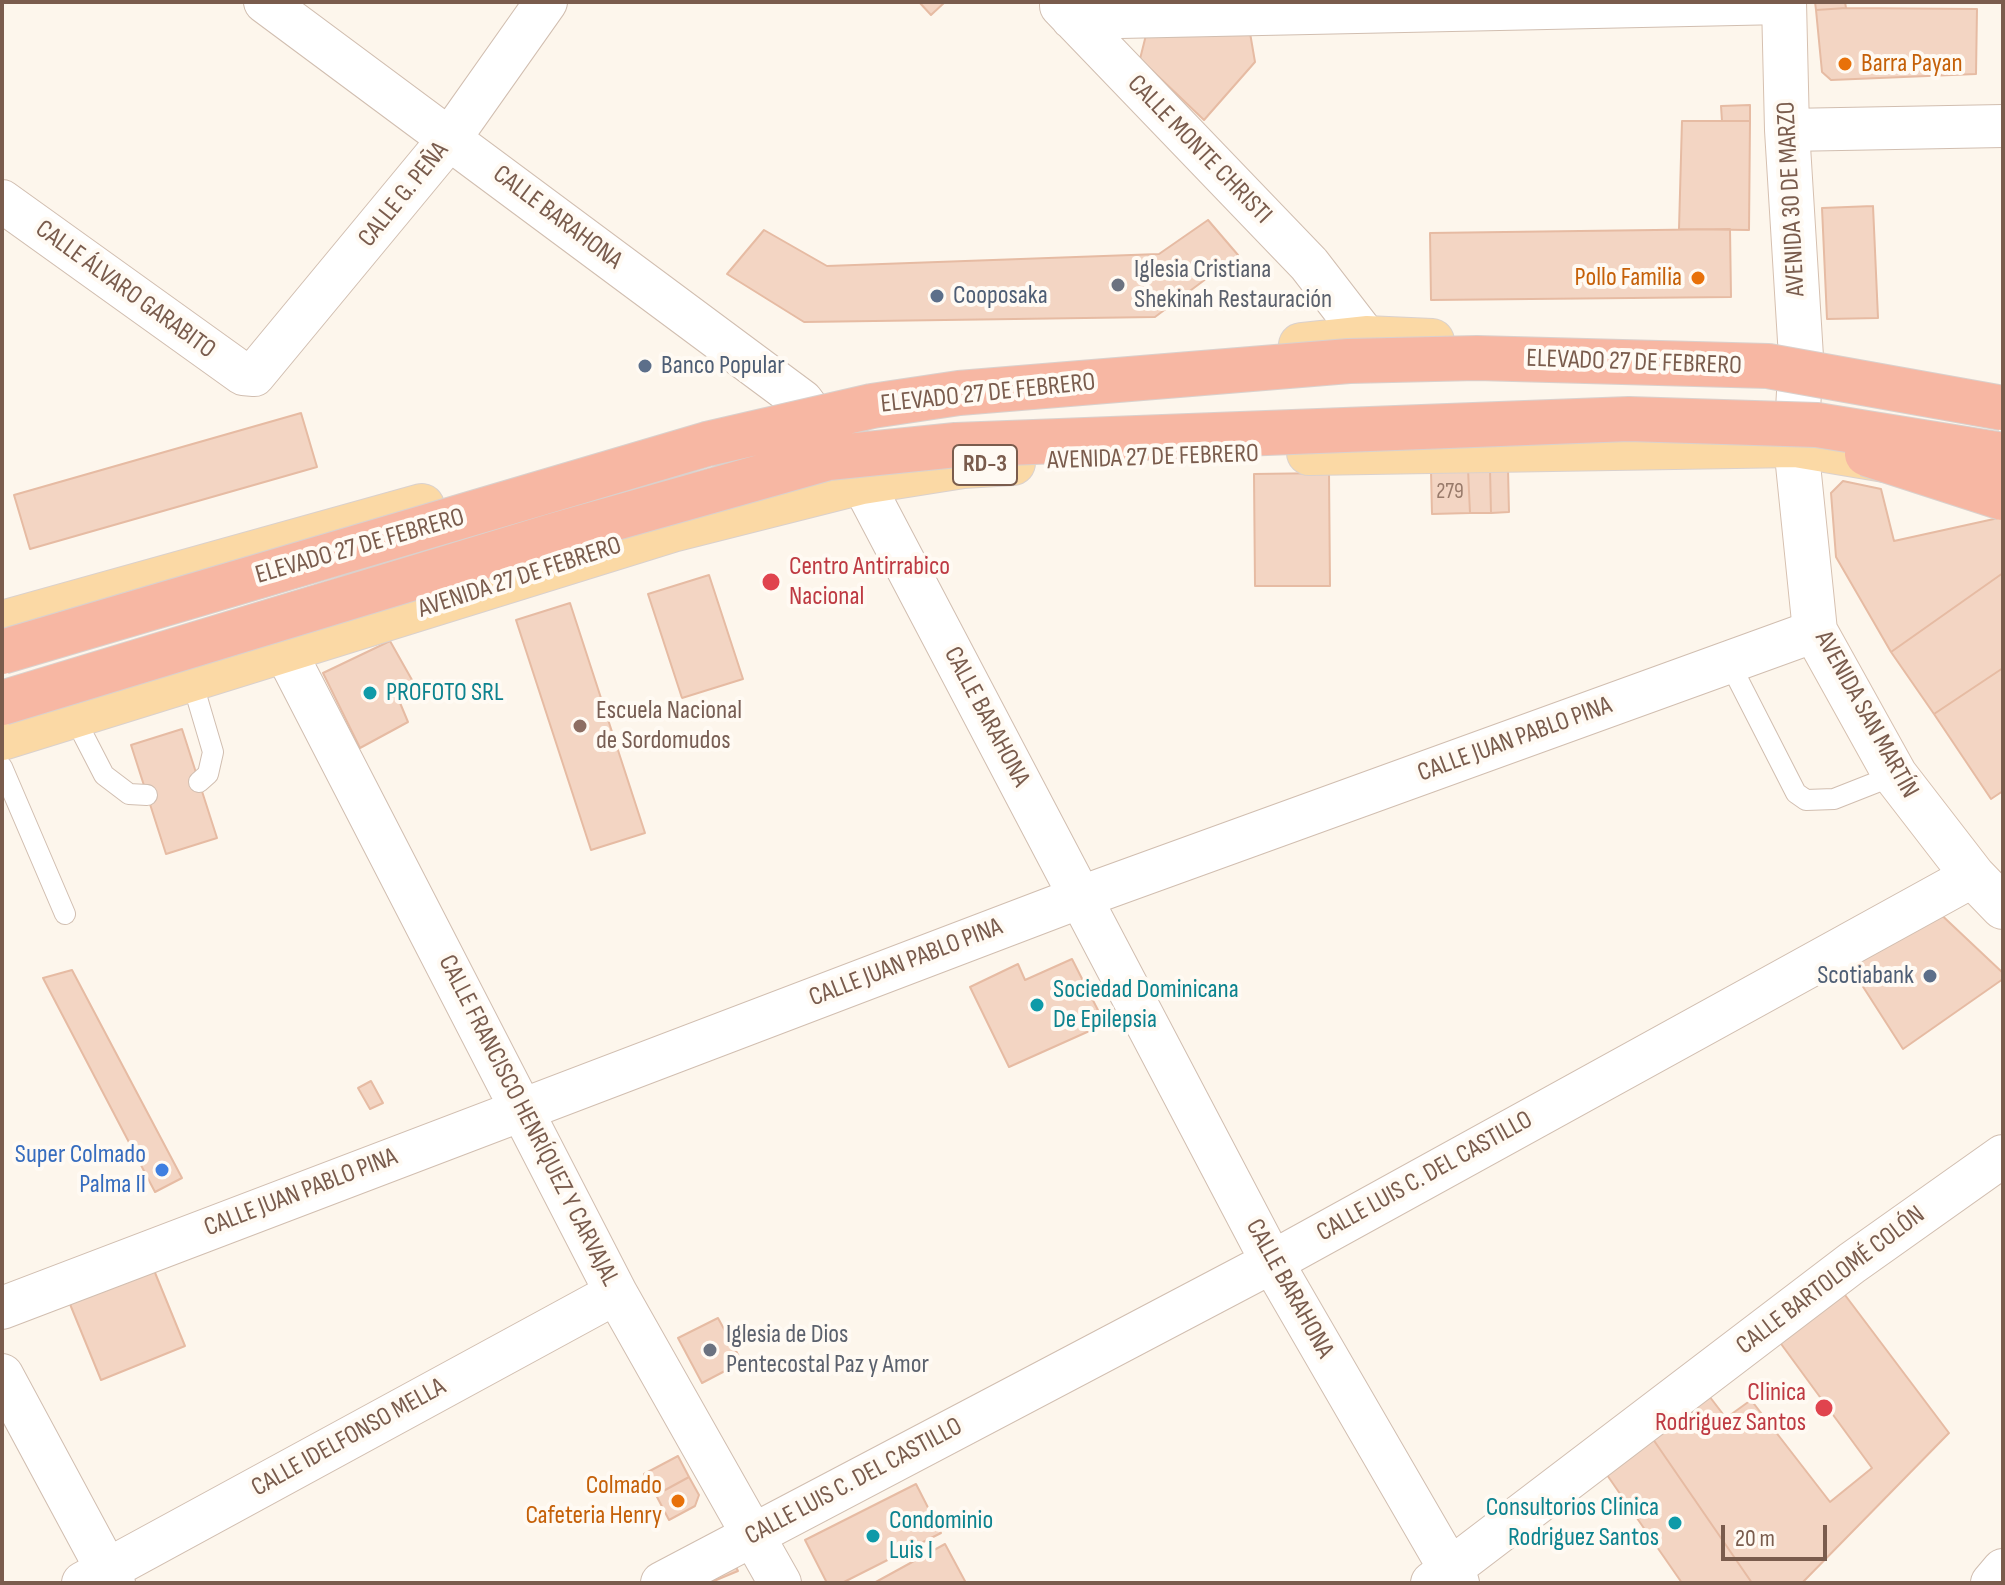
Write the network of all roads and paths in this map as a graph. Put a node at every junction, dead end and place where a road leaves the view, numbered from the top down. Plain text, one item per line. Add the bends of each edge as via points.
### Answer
1 (265, 2) edge
2 (546, 2) edge
3 (1784, 3) edge
4 (1130, 9) edge
5 (1065, 10) edge
6 (2003, 126) edge
7 (1787, 130) junction
8 (450, 138) junction
9 (2, 201) edge
10 (1366, 338) junction
11 (249, 376) joint
12 (2003, 391) edge
13 (802, 401) junction
14 (1803, 406) junction
15 (2003, 408) edge
16 (2003, 455) edge
17 (862, 482) junction
18 (2003, 486) edge
19 (2003, 498) edge
20 (5, 626) edge
21 (1815, 631) junction
22 (286, 653) junction
23 (1729, 662) junction
24 (192, 681) junction
25 (2, 703) edge
26 (74, 717) junction
27 (2, 738) edge
28 (2, 767) edge
29 (1895, 775) junction
30 (199, 782) dead end
31 (147, 795) dead end
32 (1973, 876) junction
33 (1081, 897) junction
34 (2003, 907) edge
35 (65, 914) dead end
36 (522, 1108) junction
37 (2003, 1156) edge
38 (1272, 1262) junction
39 (616, 1293) junction
40 (2, 1308) edge
41 (2, 1375) edge
42 (754, 1536) junction
43 (2003, 1570) edge
44 (101, 1578) edge
45 (1447, 1578) edge
46 (662, 1583) edge
47 (780, 1583) edge
48 (1992, 1583) edge

1 - 8 street, CALLE BARAHONA
2 - 8 street, CALLE G. PEÑA
3 - 4 street
3 - 7 main road, AVENIDA 30 DE MARZO
4 - 5 street
5 - 10 street, CALLE MONTE CHRISTI via 1309,264
6 - 7 street
7 - 14 main road, AVENIDA 30 DE MARZO
8 - 11 street, CALLE G. PEÑA via 259,372
8 - 13 street, CALLE BARAHONA
9 - 11 street, CALLE ÁLVARO GARABITO
10 - 13 main road, AVENIDA 27 DE FEBRERO / RD-3
10 - 14 main road, AVENIDA 27 DE FEBRERO / RD-3
12 - 14 main road, AVENIDA 27 DE FEBRERO / RD-3
13 - 17 street, CALLE BARAHONA
13 - 20 main road, AVENIDA 27 DE FEBRERO / RD-3
14 - 16 highway, ELEVADO 27 DE FEBRERO / RD-3, bridge
14 - 17 main road, AVENIDA 27 DE FEBRERO / RD-3 via 963,466
14 - 18 main road, AVENIDA 27 DE FEBRERO / RD-3 via 1929,468
14 - 19 highway, bridge via 1870,455
14 - 21 main road, AVENIDA SAN MARTÍN
14 - 25 highway, ELEVADO 27 DE FEBRERO / RD-3, bridge via 1629,419 956,445 828,458
15 - 20 highway, ELEVADO 27 DE FEBRERO / RD-3, bridge via 1768,366 1477,358 1349,361 959,393 872,406 707,444
17 - 22 main road, AVENIDA 27 DE FEBRERO / RD-3 via 672,530
17 - 33 street, CALLE BARAHONA
21 - 23 street, CALLE JUAN PABLO PINA
21 - 29 main road, AVENIDA SAN MARTÍN
22 - 24 main road, AVENIDA 27 DE FEBRERO / RD-3
22 - 36 street, CALLE FRANCISCO HENRÍQUEZ Y CARVAJAL
23 - 29 lane via 1796,793 1806,800 1834,799
23 - 33 street, CALLE JUAN PABLO PINA
24 - 26 main road, AVENIDA 27 DE FEBRERO / RD-3
24 - 30 lane via 213,752 208,774
26 - 27 main road, AVENIDA 27 DE FEBRERO / RD-3
26 - 31 lane via 104,775 129,794
28 - 35 lane
29 - 32 main road, AVENIDA SAN MARTÍN
32 - 34 main road, AVENIDA SAN MARTÍN
32 - 38 street, CALLE LUIS C. DEL CASTILLO
33 - 36 street, CALLE JUAN PABLO PINA
33 - 38 street, CALLE BARAHONA
36 - 39 street, CALLE FRANCISCO HENRÍQUEZ Y CARVAJAL
36 - 40 street, CALLE JUAN PABLO PINA
37 - 45 street, CALLE BARTOLOMÉ COLÓN via 1852,1263
38 - 42 street, CALLE LUIS C. DEL CASTILLO
38 - 45 street, CALLE BARAHONA
39 - 42 street, CALLE FRANCISCO HENRÍQUEZ Y CARVAJAL
39 - 44 street, CALLE IDELFONSO MELLA
41 - 44 street
42 - 46 street, CALLE LUIS C. DEL CASTILLO
42 - 47 street, CALLE FRANCISCO HENRÍQUEZ Y CARVAJAL
43 - 48 street

